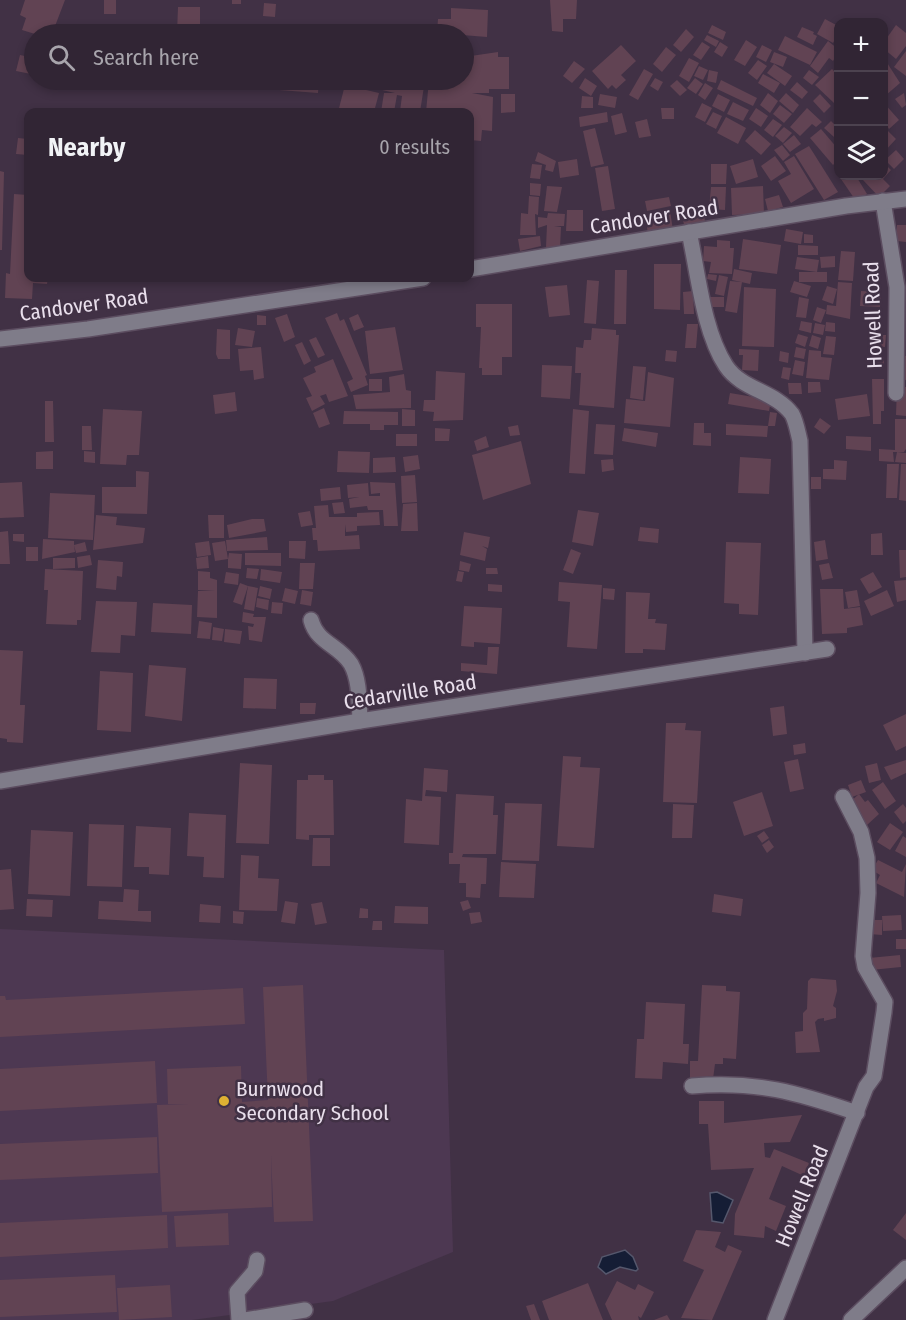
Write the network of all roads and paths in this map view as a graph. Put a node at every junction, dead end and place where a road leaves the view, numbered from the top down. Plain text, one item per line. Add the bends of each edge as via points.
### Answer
1 (906, 199) edge
2 (883, 201) junction
3 (689, 232) junction
4 (474, 268) edge
5 (396, 282) edge
6 (0, 339) edge
7 (896, 393) dead end
8 (311, 620) dead end
9 (827, 649) dead end
10 (805, 653) junction
11 (360, 721) junction
12 (0, 781) edge
13 (843, 797) dead end
14 (692, 1086) dead end
15 (857, 1113) junction
16 (256, 1260) dead end
17 (906, 1268) edge
18 (305, 1310) dead end
19 (239, 1320) edge
20 (245, 1320) edge
21 (776, 1320) edge
22 (851, 1320) edge

1 - 2 street, Candover Road
2 - 3 street, Candover Road
2 - 7 street, Howell Road via 897,287
3 - 4 street, Candover Road
3 - 10 street via 707,315 725,365 740,382 769,396 792,415 800,441
5 - 6 street, Candover Road
8 - 11 street via 319,638 345,656 352,667
9 - 10 street, Cedarville Road
10 - 11 street, Cedarville Road
11 - 12 street, Cedarville Road
13 - 15 street, Howell Road via 861,832 867,858 865,967 885,1002 874,1076
14 - 15 street via 767,1086
15 - 21 street, Howell Road
16 - 19 street via 255,1271 237,1292
17 - 22 street
18 - 20 street

